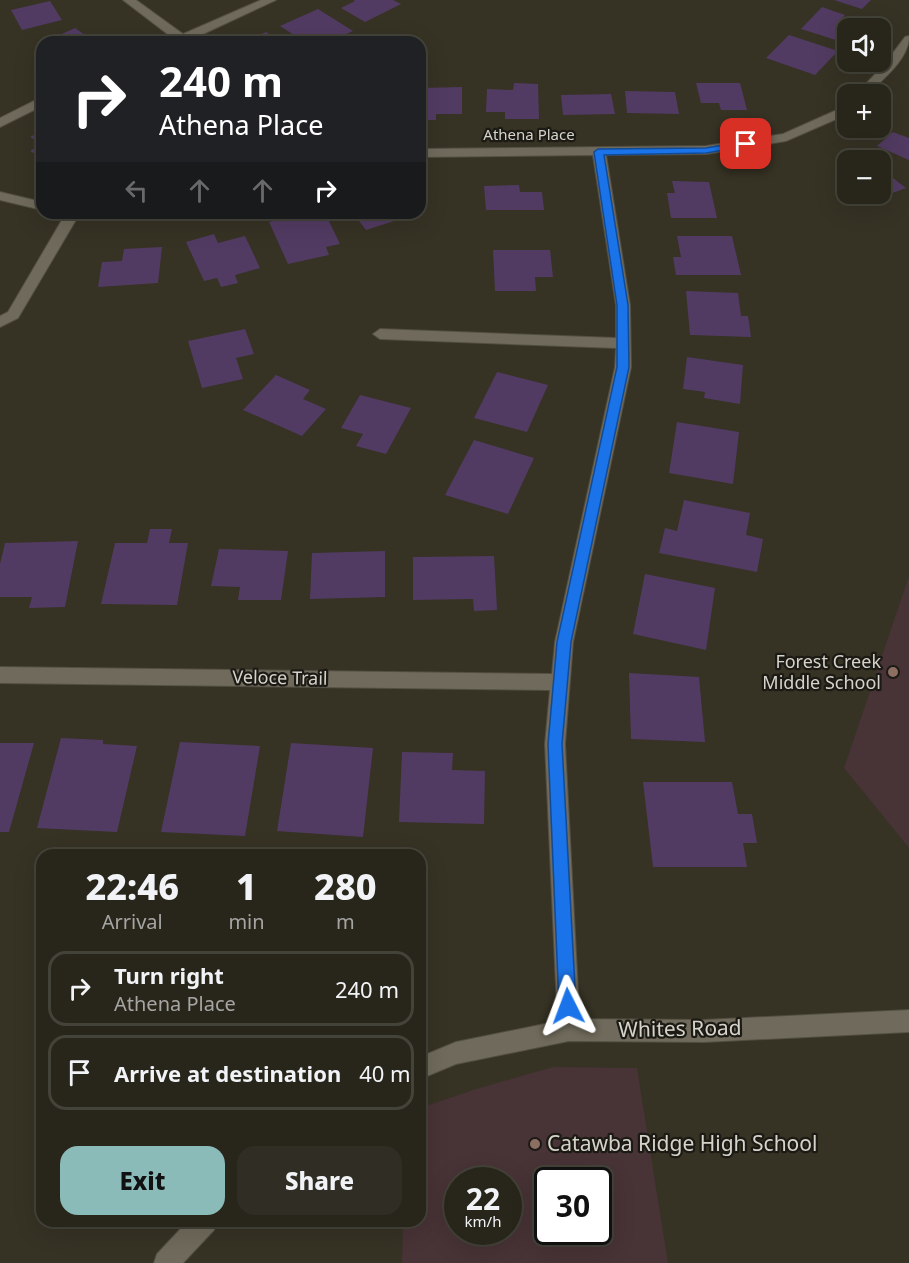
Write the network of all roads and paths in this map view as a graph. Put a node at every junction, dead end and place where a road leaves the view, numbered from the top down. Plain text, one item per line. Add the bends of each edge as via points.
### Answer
1 (129, 0) edge
2 (270, 0) edge
3 (173, 36) edge
4 (190, 36) edge
5 (909, 39) edge
6 (872, 84) edge
7 (36, 104) edge
8 (837, 114) edge
9 (0, 123) edge
10 (598, 152) junction
11 (426, 153) edge
12 (0, 196) edge
13 (36, 205) edge
14 (69, 219) edge
15 (0, 322) edge
16 (380, 334) dead end
17 (623, 343) junction
18 (0, 675) edge
19 (560, 682) junction
20 (909, 1021) edge
21 (569, 1030) junction
22 (426, 1066) edge
23 (199, 1227) edge
24 (166, 1263) edge

1 - 3 street
2 - 4 street
5 - 6 street
7 - 9 street
8 - 10 street, Athena Place via 786,137 729,147
10 - 11 street, Athena Place
10 - 17 street via 623,305
12 - 13 street
14 - 15 street via 13,315
16 - 17 street
17 - 19 street via 623,367 564,642
18 - 19 street, Veloce Trail
19 - 21 street via 555,744
20 - 21 street, Whites Road via 704,1031
21 - 22 street, Whites Road via 456,1053
23 - 24 street

